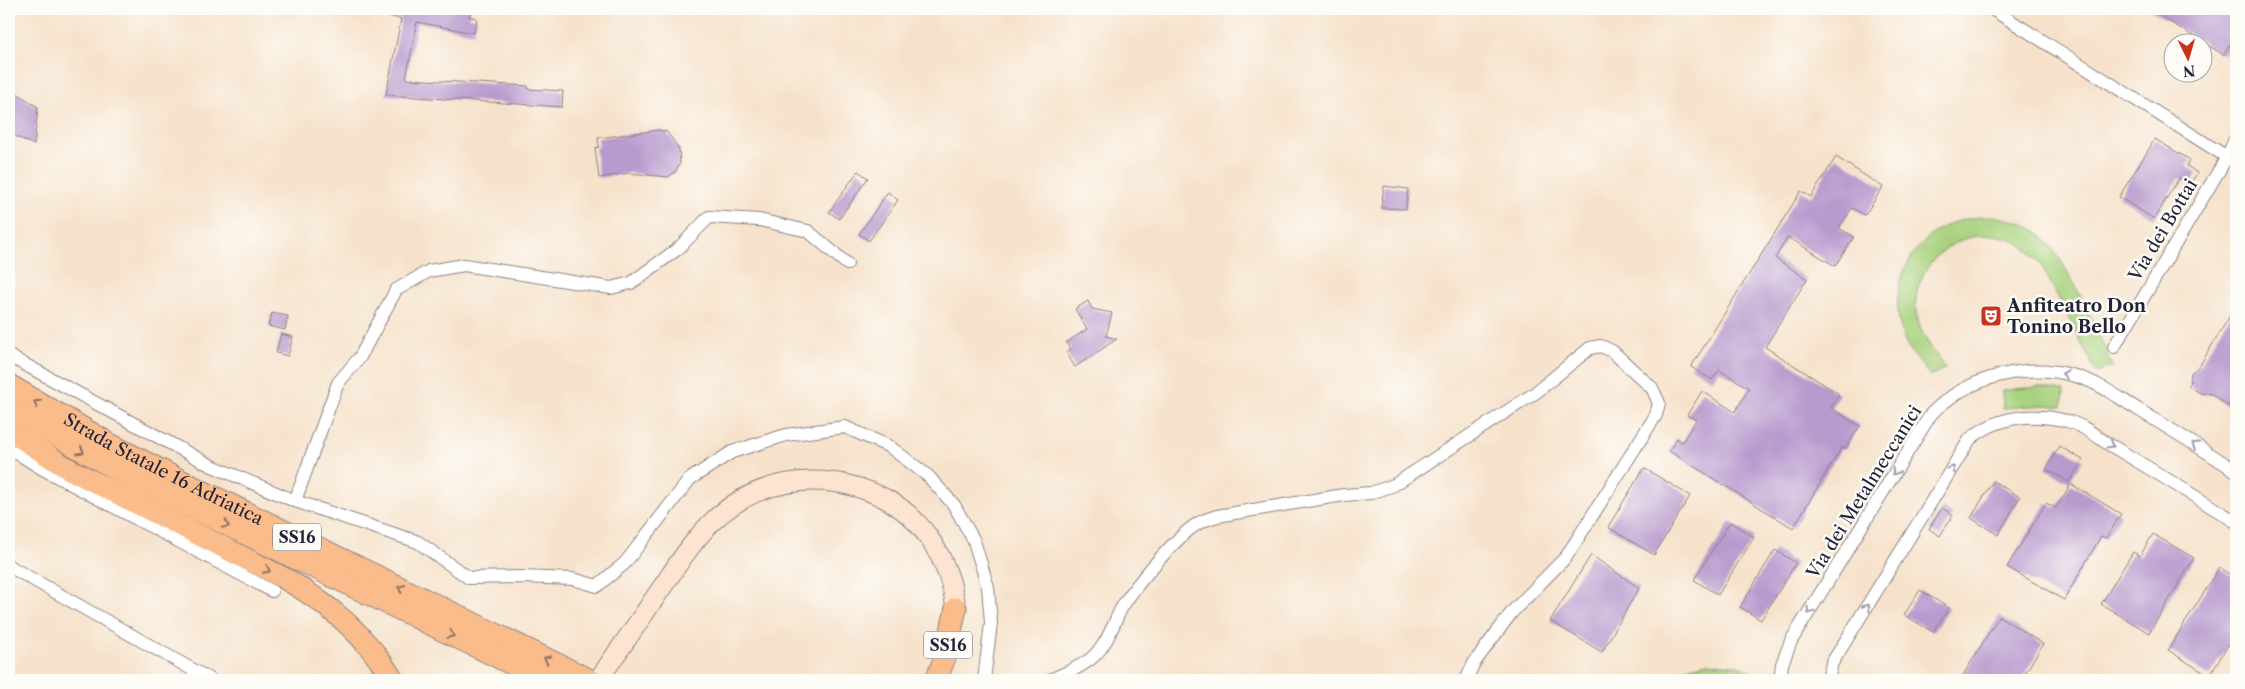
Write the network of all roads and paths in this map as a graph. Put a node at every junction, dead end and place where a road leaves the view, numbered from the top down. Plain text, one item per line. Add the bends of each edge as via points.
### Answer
1 (1992, 9) edge
2 (2236, 137) edge
3 (2232, 154) edge
4 (847, 264) dead end
5 (2114, 347) dead end
6 (9, 356) edge
7 (9, 386) edge
8 (9, 409) edge
9 (9, 430) edge
10 (9, 448) edge
11 (2236, 471) edge
12 (295, 502) junction
13 (2236, 522) edge
14 (9, 566) edge
15 (272, 591) dead end
16 (956, 608) junction
17 (210, 680) edge
18 (393, 680) edge
19 (544, 680) edge
20 (590, 680) edge
21 (598, 680) edge
22 (936, 680) edge
23 (953, 680) edge
24 (984, 680) edge
25 (1050, 680) edge
26 (1466, 680) edge
27 (1780, 680) edge
28 (1828, 680) edge

1 - 3 street
2 - 3 street, Via dei Bottai
3 - 5 street, Via dei Bottai
4 - 12 street via 808,231 759,220 709,217 679,248 631,283 610,288 464,265 429,270 396,290 360,357 338,383
6 - 12 street via 210,464
20 -> 7 highway, Strada Statale 16 Adriatica / SS16 via 190,485
8 -> 19 highway, Strada Statale 16 Adriatica / SS16 via 137,481
9 -> 18 highway, SS16 via 67,468 284,578 313,596 353,628
10 - 15 street
11 -> 27 street, Via dei Metalmeccanici via 2110,392 2075,376 2038,370 1994,376 1967,387 1930,414 1791,641
12 - 24 street via 418,542 469,578 573,579 597,586 625,563 690,479 732,452 786,435 845,427 890,447 928,476 954,505 974,541 988,588 991,623
28 -> 13 street via 1832,663 1970,439 1982,430 2007,420 2035,416 2069,421
14 - 17 street
16 - 21 main road via 944,563 928,536 895,505 847,484 804,481 776,485 732,506 700,535
16 - 22 highway, SS16 via 946,655
16 - 23 highway, SS16 via 961,641
25 - 26 street via 1094,657 1110,635 1122,607 1150,569 1199,522 1217,516 1371,493 1394,485 1535,393 1590,348 1601,346 1612,351 1652,388 1659,403 1656,415 1566,557 1512,612 1474,663

